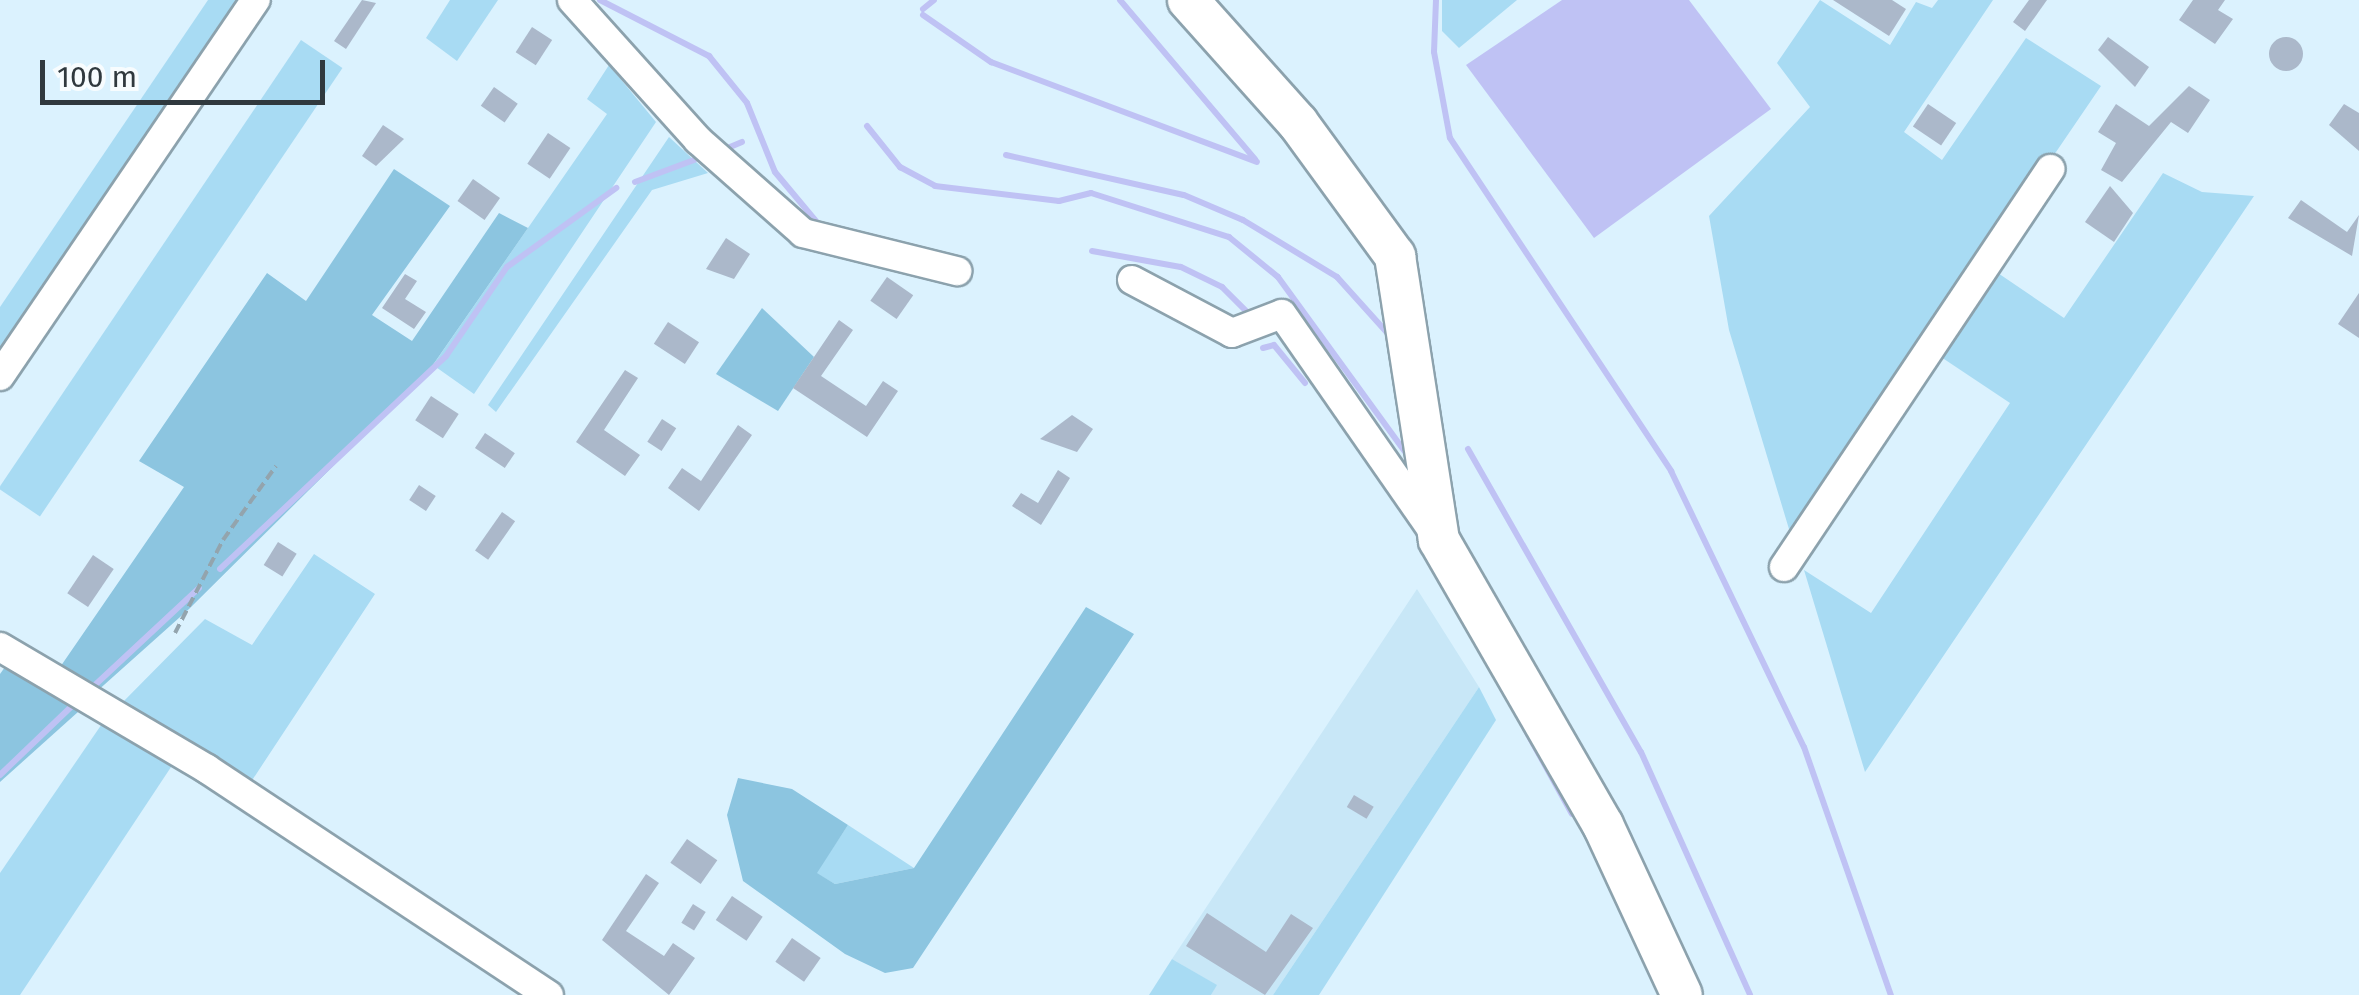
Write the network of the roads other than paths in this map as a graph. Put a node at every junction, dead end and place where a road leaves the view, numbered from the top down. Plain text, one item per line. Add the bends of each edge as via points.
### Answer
1 (256, 0) edge
2 (572, 0) edge
3 (1188, 0) edge
4 (2050, 170) dead end
5 (957, 271) dead end
6 (1132, 280) dead end
7 (0, 376) edge
8 (1439, 540) junction
9 (1784, 568) dead end
10 (0, 647) edge
11 (549, 995) edge
12 (1682, 995) edge

1 - 7 street
2 - 5 street via 698,140 803,233
3 - 8 highway via 1298,122 1396,256
4 - 9 street
6 - 8 street via 1232,333 1282,314
8 - 12 highway via 1603,825
10 - 11 street via 207,768

